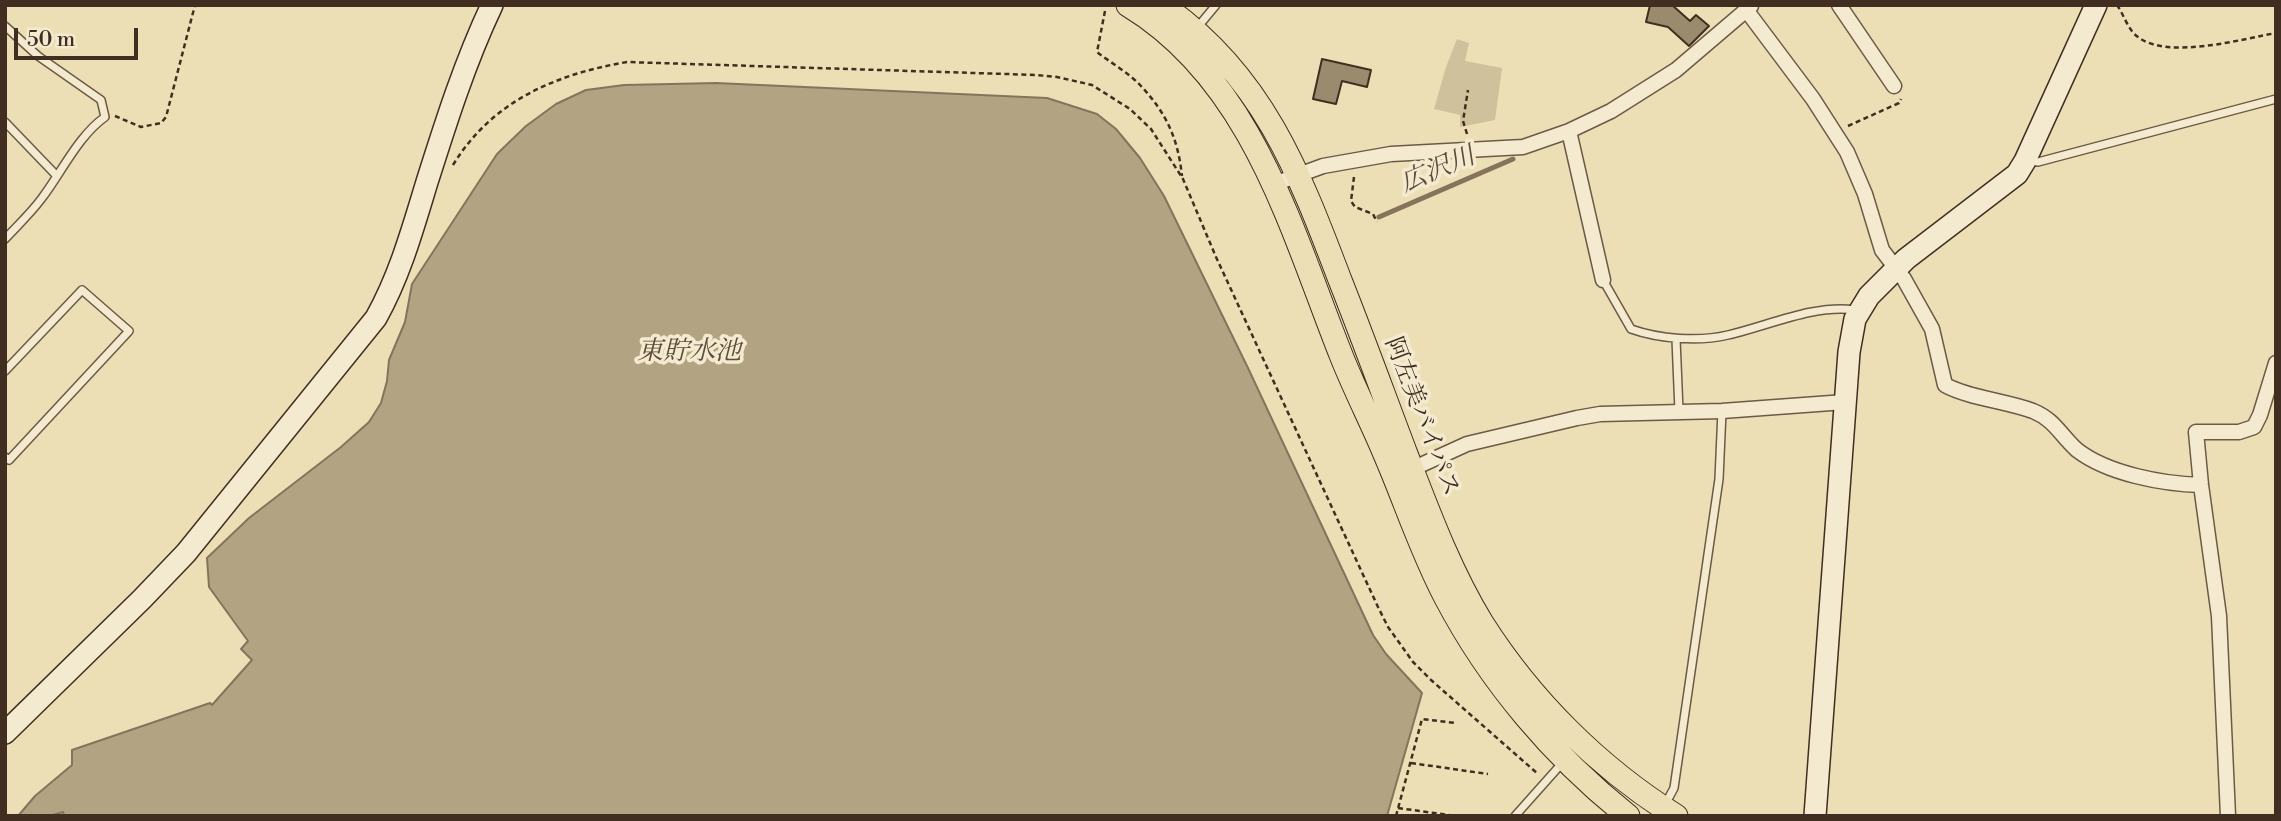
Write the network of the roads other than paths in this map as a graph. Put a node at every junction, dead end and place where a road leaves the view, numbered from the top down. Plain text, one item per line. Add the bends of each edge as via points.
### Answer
1 (492, 5) edge
2 (1128, 5) edge
3 (1162, 5) edge
4 (1216, 5) edge
5 (1839, 5) edge
6 (2096, 5) edge
7 (1749, 8) edge
8 (5, 26) edge
9 (1195, 31) junction
10 (1894, 86) dead end
11 (2276, 99) edge
12 (5, 122) edge
13 (1569, 131) junction
14 (2025, 161) junction
15 (56, 175) junction
16 (1298, 175) junction
17 (1274, 184) junction
18 (5, 239) edge
19 (1895, 269) junction
20 (1603, 280) joint
21 (1858, 310) junction
22 (1676, 339) junction
23 (2276, 363) edge
24 (5, 371) edge
25 (1845, 402) junction
26 (1679, 411) junction
27 (1722, 411) junction
28 (5, 457) edge
29 (1412, 469) junction
30 (2201, 485) junction
31 (5, 733) edge
32 (1565, 761) junction
33 (1669, 812) edge
34 (1515, 816) edge
35 (1628, 816) edge
36 (1815, 816) edge
37 (2228, 816) edge

1 - 31 street via 446,120 397,274 376,318 186,553
2 - 17 main road, 阿左美バイパス via 1203,68 1242,124
3 - 9 main road, 阿左美バイパス
4 - 9 lane
5 - 10 street
6 - 14 street
7 - 13 street via 1676,70
7 - 19 street via 1836,132 1865,194 1882,250
8 - 15 lane via 38,56 101,100 105,117
9 - 16 main road, 阿左美バイパス via 1266,113
11 - 14 lane via 2038,162
12 - 15 lane
13 - 16 street via 1523,146 1391,154
13 - 20 street
14 - 19 street via 2008,182
15 - 18 lane
16 - 17 street
16 - 29 main road, 阿左美バイパス
17 - 32 main road, 阿左美バイパス via 1342,357 1446,598 1503,687
19 - 21 street
19 - 30 street via 1932,329 1945,385 2035,412 2056,425 2078,450 2104,465 2161,481
20 - 22 lane via 1631,329
21 - 22 lane via 1840,308 1726,336
21 - 25 street via 1850,338
22 - 26 lane
23 - 30 street via 2254,427 2239,432 2196,432
24 - 28 lane via 82,290 129,331 9,460
25 - 27 street
25 - 36 street
26 - 27 street
26 - 29 street via 1577,418 1467,444
27 - 33 lane via 1719,479
29 - 33 main road, 阿左美バイパス via 1455,570 1511,666 1566,729
30 - 37 street via 2219,616
32 - 34 lane
32 - 35 main road, 阿左美バイパス

